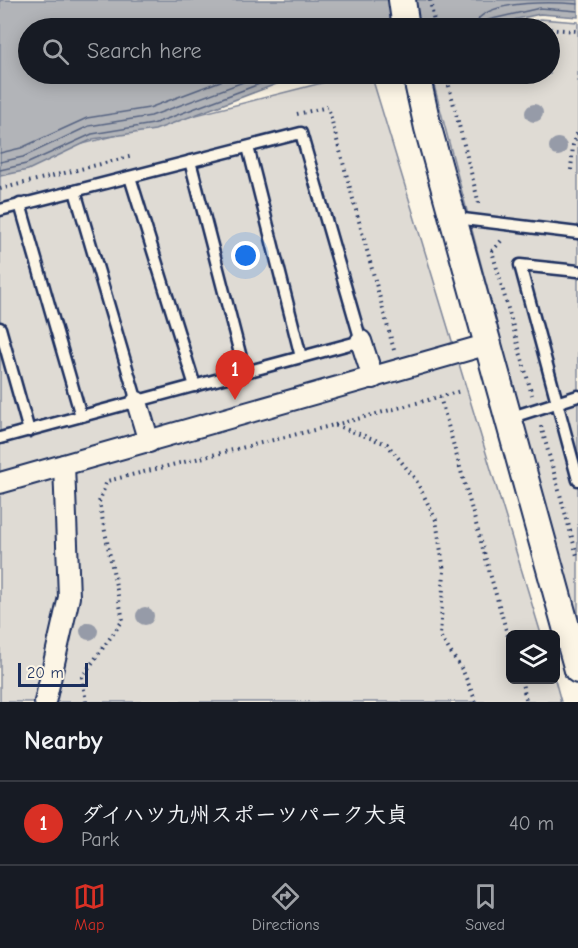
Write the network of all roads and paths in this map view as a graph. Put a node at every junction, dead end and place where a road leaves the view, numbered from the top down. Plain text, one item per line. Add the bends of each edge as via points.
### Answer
1 (402, 0) edge
2 (430, 0) edge
3 (405, 18) edge
4 (433, 18) edge
5 (560, 30) edge
6 (578, 31) edge
7 (418, 84) edge
8 (449, 84) edge
9 (328, 107) dead end
10 (578, 131) edge
11 (248, 147) junction
12 (190, 161) junction
13 (572, 170) dead end
14 (130, 177) junction
15 (75, 190) junction
16 (20, 204) junction
17 (479, 204) dead end
18 (0, 210) edge
19 (454, 218) junction
20 (578, 233) edge
21 (578, 271) edge
22 (0, 328) edge
23 (361, 341) junction
24 (489, 344) junction
25 (406, 348) dead end
26 (301, 357) junction
27 (245, 373) junction
28 (373, 378) junction
29 (195, 386) junction
30 (461, 391) dead end
31 (578, 396) edge
32 (440, 397) junction
33 (137, 402) junction
34 (558, 403) junction
35 (81, 417) junction
36 (510, 418) junction
37 (334, 425) junction
38 (29, 431) junction
39 (0, 438) edge
40 (149, 442) junction
41 (64, 465) junction
42 (578, 480) edge
43 (0, 483) edge
44 (506, 630) edge
45 (578, 670) edge
46 (522, 684) edge
47 (45, 702) edge
48 (86, 702) edge
49 (476, 702) edge
50 (527, 702) edge

1 - 3 street
2 - 4 path
5 - 6 path
7 - 19 street
8 - 17 path
9 - 25 path via 394,351
10 - 13 path
11 - 12 lane
11 - 23 lane via 301,133
11 - 26 lane
12 - 14 lane
12 - 27 lane
14 - 15 lane
14 - 29 lane
15 - 16 lane
15 - 33 lane
16 - 18 lane
16 - 35 lane
19 - 20 lane
19 - 24 street
21 - 34 lane via 520,265
22 - 38 lane
23 - 26 lane
23 - 28 street
24 - 28 street
24 - 36 street
26 - 27 lane
27 - 29 lane
28 - 40 street
29 - 33 lane
30 - 32 path
31 - 34 lane
32 - 37 path
32 - 44 path
33 - 35 lane
33 - 40 street
34 - 36 lane
34 - 42 lane
35 - 38 lane
36 - 45 street
37 - 48 path via 107,481 99,502 123,620 82,677
37 - 49 path via 387,444 417,480 436,520 444,571 440,636 463,671
38 - 39 lane
40 - 41 street
41 - 43 street
41 - 47 street via 69,597
46 - 50 path

